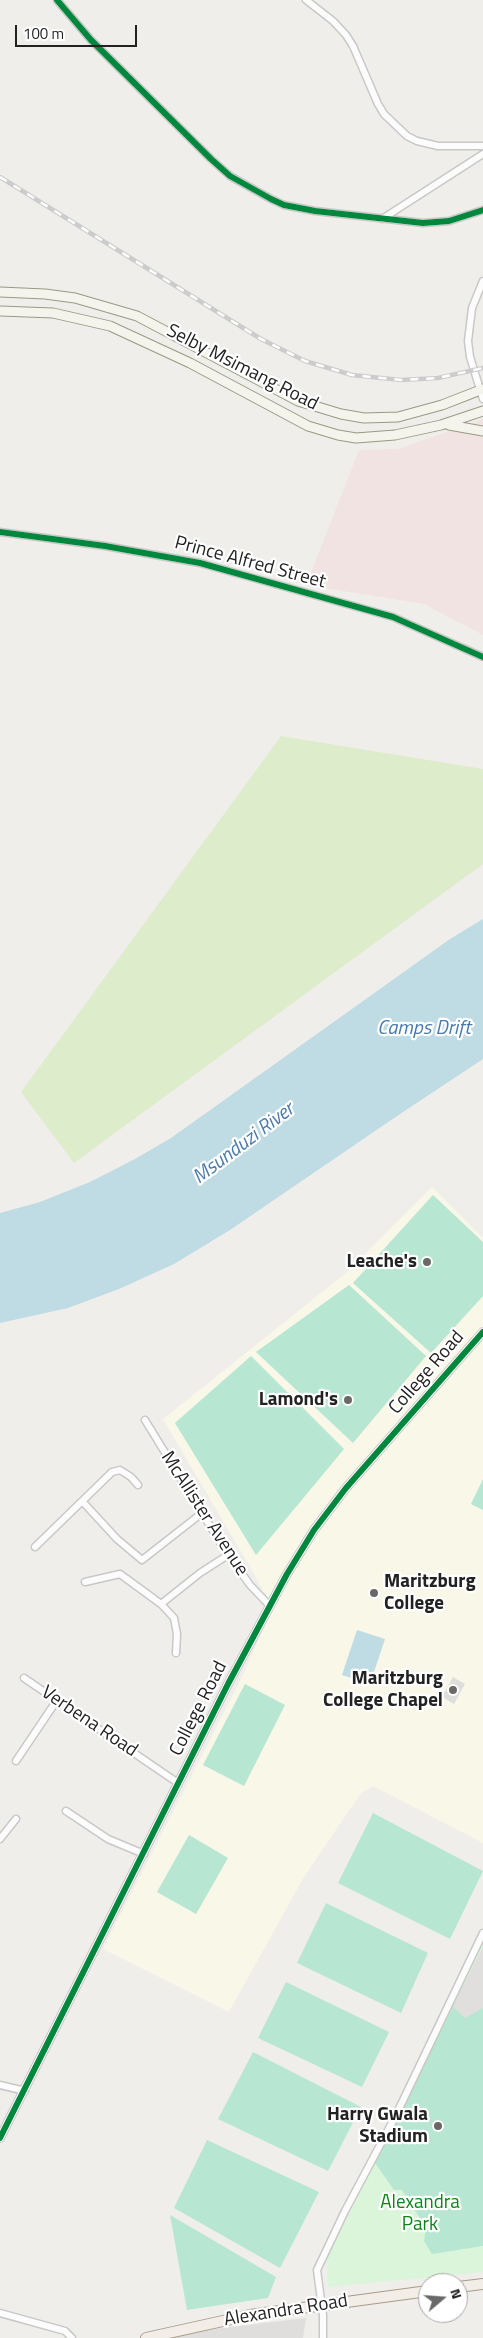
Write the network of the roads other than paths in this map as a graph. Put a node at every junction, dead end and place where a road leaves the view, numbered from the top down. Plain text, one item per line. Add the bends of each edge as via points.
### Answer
1 (57, 0) edge
2 (306, 0) edge
3 (483, 146) edge
4 (483, 154) edge
5 (483, 210) edge
6 (382, 219) junction
7 (483, 281) edge
8 (0, 292) edge
9 (0, 311) edge
10 (482, 393) edge
11 (483, 412) edge
12 (441, 425) junction
13 (483, 431) edge
14 (0, 532) edge
15 (483, 657) edge
16 (483, 1332) edge
17 (145, 1420) dead end
18 (138, 1485) dead end
19 (82, 1501) junction
20 (202, 1513) junction
21 (35, 1547) dead end
22 (228, 1555) junction
23 (85, 1582) dead end
24 (161, 1604) junction
25 (269, 1605) junction
26 (176, 1653) dead end
27 (24, 1678) dead end
28 (57, 1700) junction
29 (16, 1761) dead end
30 (178, 1783) junction
31 (66, 1811) dead end
32 (16, 1819) dead end
33 (0, 1839) edge
34 (144, 1854) junction
35 (483, 1933) edge
36 (0, 2086) edge
37 (24, 2091) junction
38 (0, 2138) edge
39 (483, 2284) edge
40 (468, 2286) edge
41 (418, 2292) edge
42 (321, 2304) junction
43 (0, 2313) edge
44 (72, 2338) edge
45 (146, 2338) edge
46 (323, 2338) edge

1 - 6 street via 91,40 230,176 284,205
2 - 3 street via 346,35 384,114 407,136 438,146
4 - 6 street
5 - 6 street via 436,223
7 - 10 street via 469,326 470,357
8 - 10 main road, Selby Msimang Road via 75,298 137,316 298,400 341,414 364,418 398,417
9 - 12 main road, Selby Msimang Road via 53,313 110,326 165,350 324,432 374,438
11 - 12 main road, Selby Msimang Road
12 - 13 main road
14 - 15 street, Prince Alfred Street via 200,563 393,617
16 - 25 street, College Road via 332,1506
17 - 20 street, McAllister Avenue
18 - 19 street via 118,1469
19 - 20 street via 117,1539 142,1560
19 - 21 street
20 - 22 street, McAllister Avenue
22 - 24 street
22 - 25 street, McAllister Avenue
23 - 24 street via 120,1574
24 - 26 street via 174,1618
25 - 30 street, College Road
27 - 28 street, Verbena Road
28 - 29 street
28 - 30 street, Verbena Road
30 - 34 street, College Road
31 - 34 street via 108,1839
32 - 33 street
34 - 37 street, College Road
35 - 42 street via 396,2115 320,2262 317,2280
36 - 37 street
37 - 38 street, College Road
39 - 40 main road
41 - 42 main road, Alexandra Road
42 - 45 main road, Alexandra Road
42 - 46 street
43 - 44 street via 65,2331

